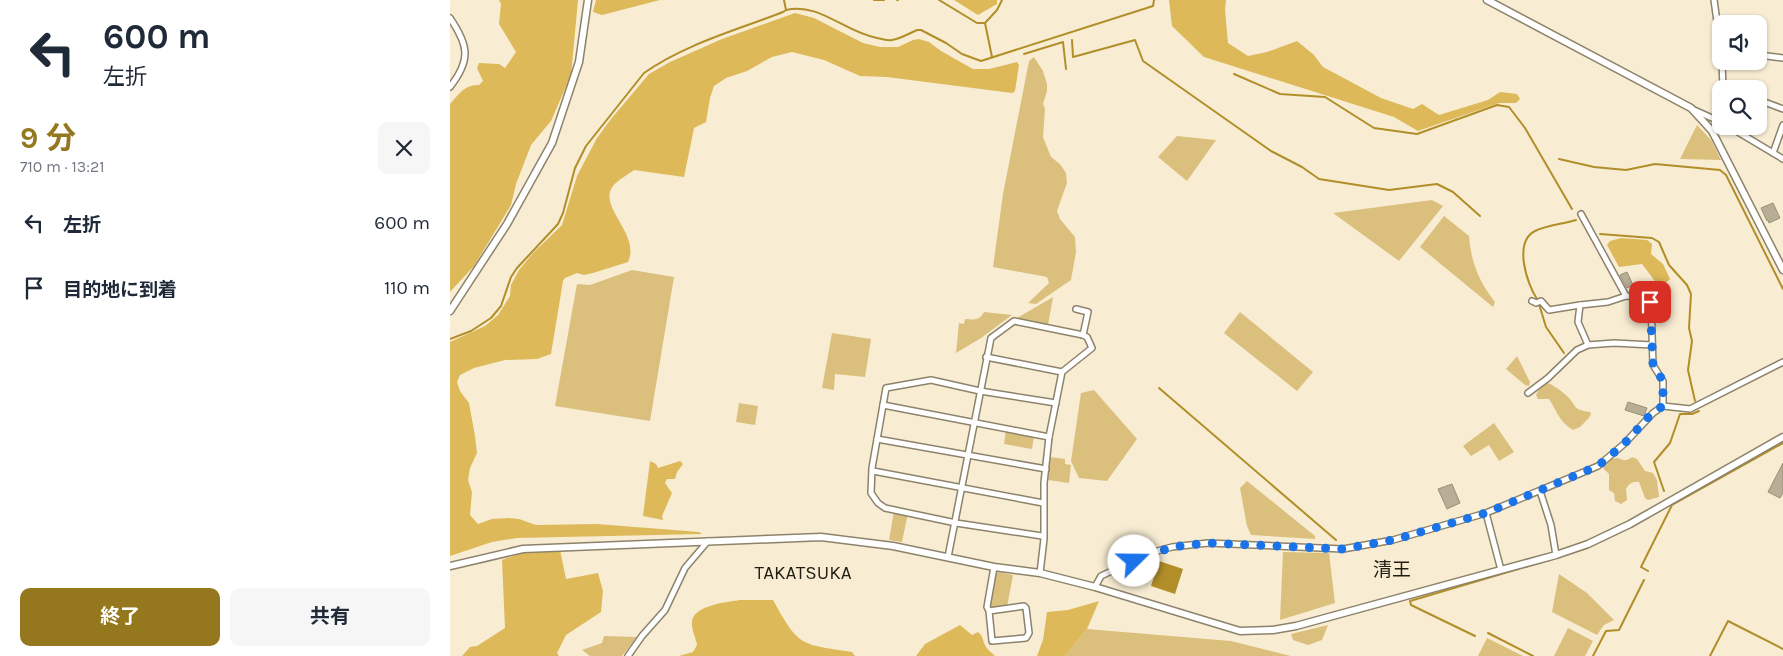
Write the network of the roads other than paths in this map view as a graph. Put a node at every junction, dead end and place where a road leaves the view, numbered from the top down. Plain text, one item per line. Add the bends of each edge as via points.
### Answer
1 (588, 0) edge
2 (1487, 0) edge
3 (1714, 0) edge
4 (1716, 15) edge
5 (450, 18) edge
6 (1767, 56) edge
7 (1783, 58) edge
8 (452, 79) edge
9 (450, 87) edge
10 (1767, 103) edge
11 (1691, 108) junction
12 (1783, 109) edge
13 (1712, 117) edge
14 (1783, 125) edge
15 (1712, 131) edge
16 (1714, 135) edge
17 (1743, 135) edge
18 (1773, 153) junction
19 (1783, 159) edge
20 (1581, 214) dead end
21 (1783, 270) edge
22 (1626, 296) junction
23 (1532, 301) dead end
24 (1580, 306) junction
25 (1076, 309) dead end
26 (450, 311) edge
27 (1083, 335) junction
28 (1652, 345) junction
29 (1588, 346) junction
30 (986, 357) junction
31 (1783, 362) edge
32 (1062, 372) junction
33 (980, 391) junction
34 (1528, 393) dead end
35 (1056, 403) junction
36 (883, 405) junction
37 (1663, 406) junction
38 (974, 422) junction
39 (1783, 436) edge
40 (1049, 437) junction
41 (877, 439) junction
42 (968, 455) junction
43 (1046, 469) junction
44 (873, 471) junction
45 (962, 488) junction
46 (1540, 491) junction
47 (1043, 503) junction
48 (1486, 513) junction
49 (956, 523) junction
50 (1042, 536) junction
51 (708, 542) junction
52 (1556, 555) junction
53 (948, 558) junction
54 (450, 566) edge
55 (994, 567) junction
56 (1502, 570) junction
57 (1040, 573) junction
58 (1095, 588) junction
59 (989, 611) junction
60 (628, 656) edge

1 - 26 street via 579,62 552,143 507,224
2 - 11 street
3 - 4 street
5 - 8 street via 463,40 465,58 462,70
6 - 7 street
8 - 9 street
10 - 12 street
11 - 13 street
11 - 15 street
14 - 18 street
16 - 21 street
17 - 18 street
18 - 19 street
20 - 22 street
22 - 24 street
22 - 28 street via 1647,298 1650,302
23 - 24 street via 1541,301 1549,310
24 - 29 street via 1578,322
25 - 27 street via 1088,312
27 - 30 street via 1014,321 991,338
27 - 32 street via 1092,348
28 - 29 street via 1614,342
28 - 37 street via 1653,365 1663,381
29 - 34 street via 1577,350
30 - 32 street
30 - 33 street
31 - 37 street via 1690,409
32 - 35 street
33 - 35 street
33 - 36 street via 931,380 886,388
33 - 38 street
35 - 40 street
36 - 38 street
36 - 41 street
37 - 46 street via 1598,466
38 - 40 street
38 - 42 street
39 - 52 street via 1630,524
40 - 43 street
41 - 42 street
41 - 44 street
42 - 43 street
42 - 45 street
43 - 47 street
44 - 45 street
44 - 49 street via 871,492 885,508
45 - 47 street
45 - 49 street
46 - 48 street
46 - 52 street
47 - 50 street
48 - 56 street
48 - 58 street via 1393,540 1343,549 1208,543 1172,547 1150,553 1101,576
49 - 50 street
49 - 53 street
50 - 57 street
51 - 53 street via 821,537 893,546
51 - 54 street via 523,549
51 - 60 street via 685,568 665,610
52 - 56 street
53 - 55 street
55 - 57 street
55 - 59 street
56 - 58 street via 1296,626 1240,632
57 - 58 street
59 - 59 street via 992,641 1026,638 1029,633 1024,606

